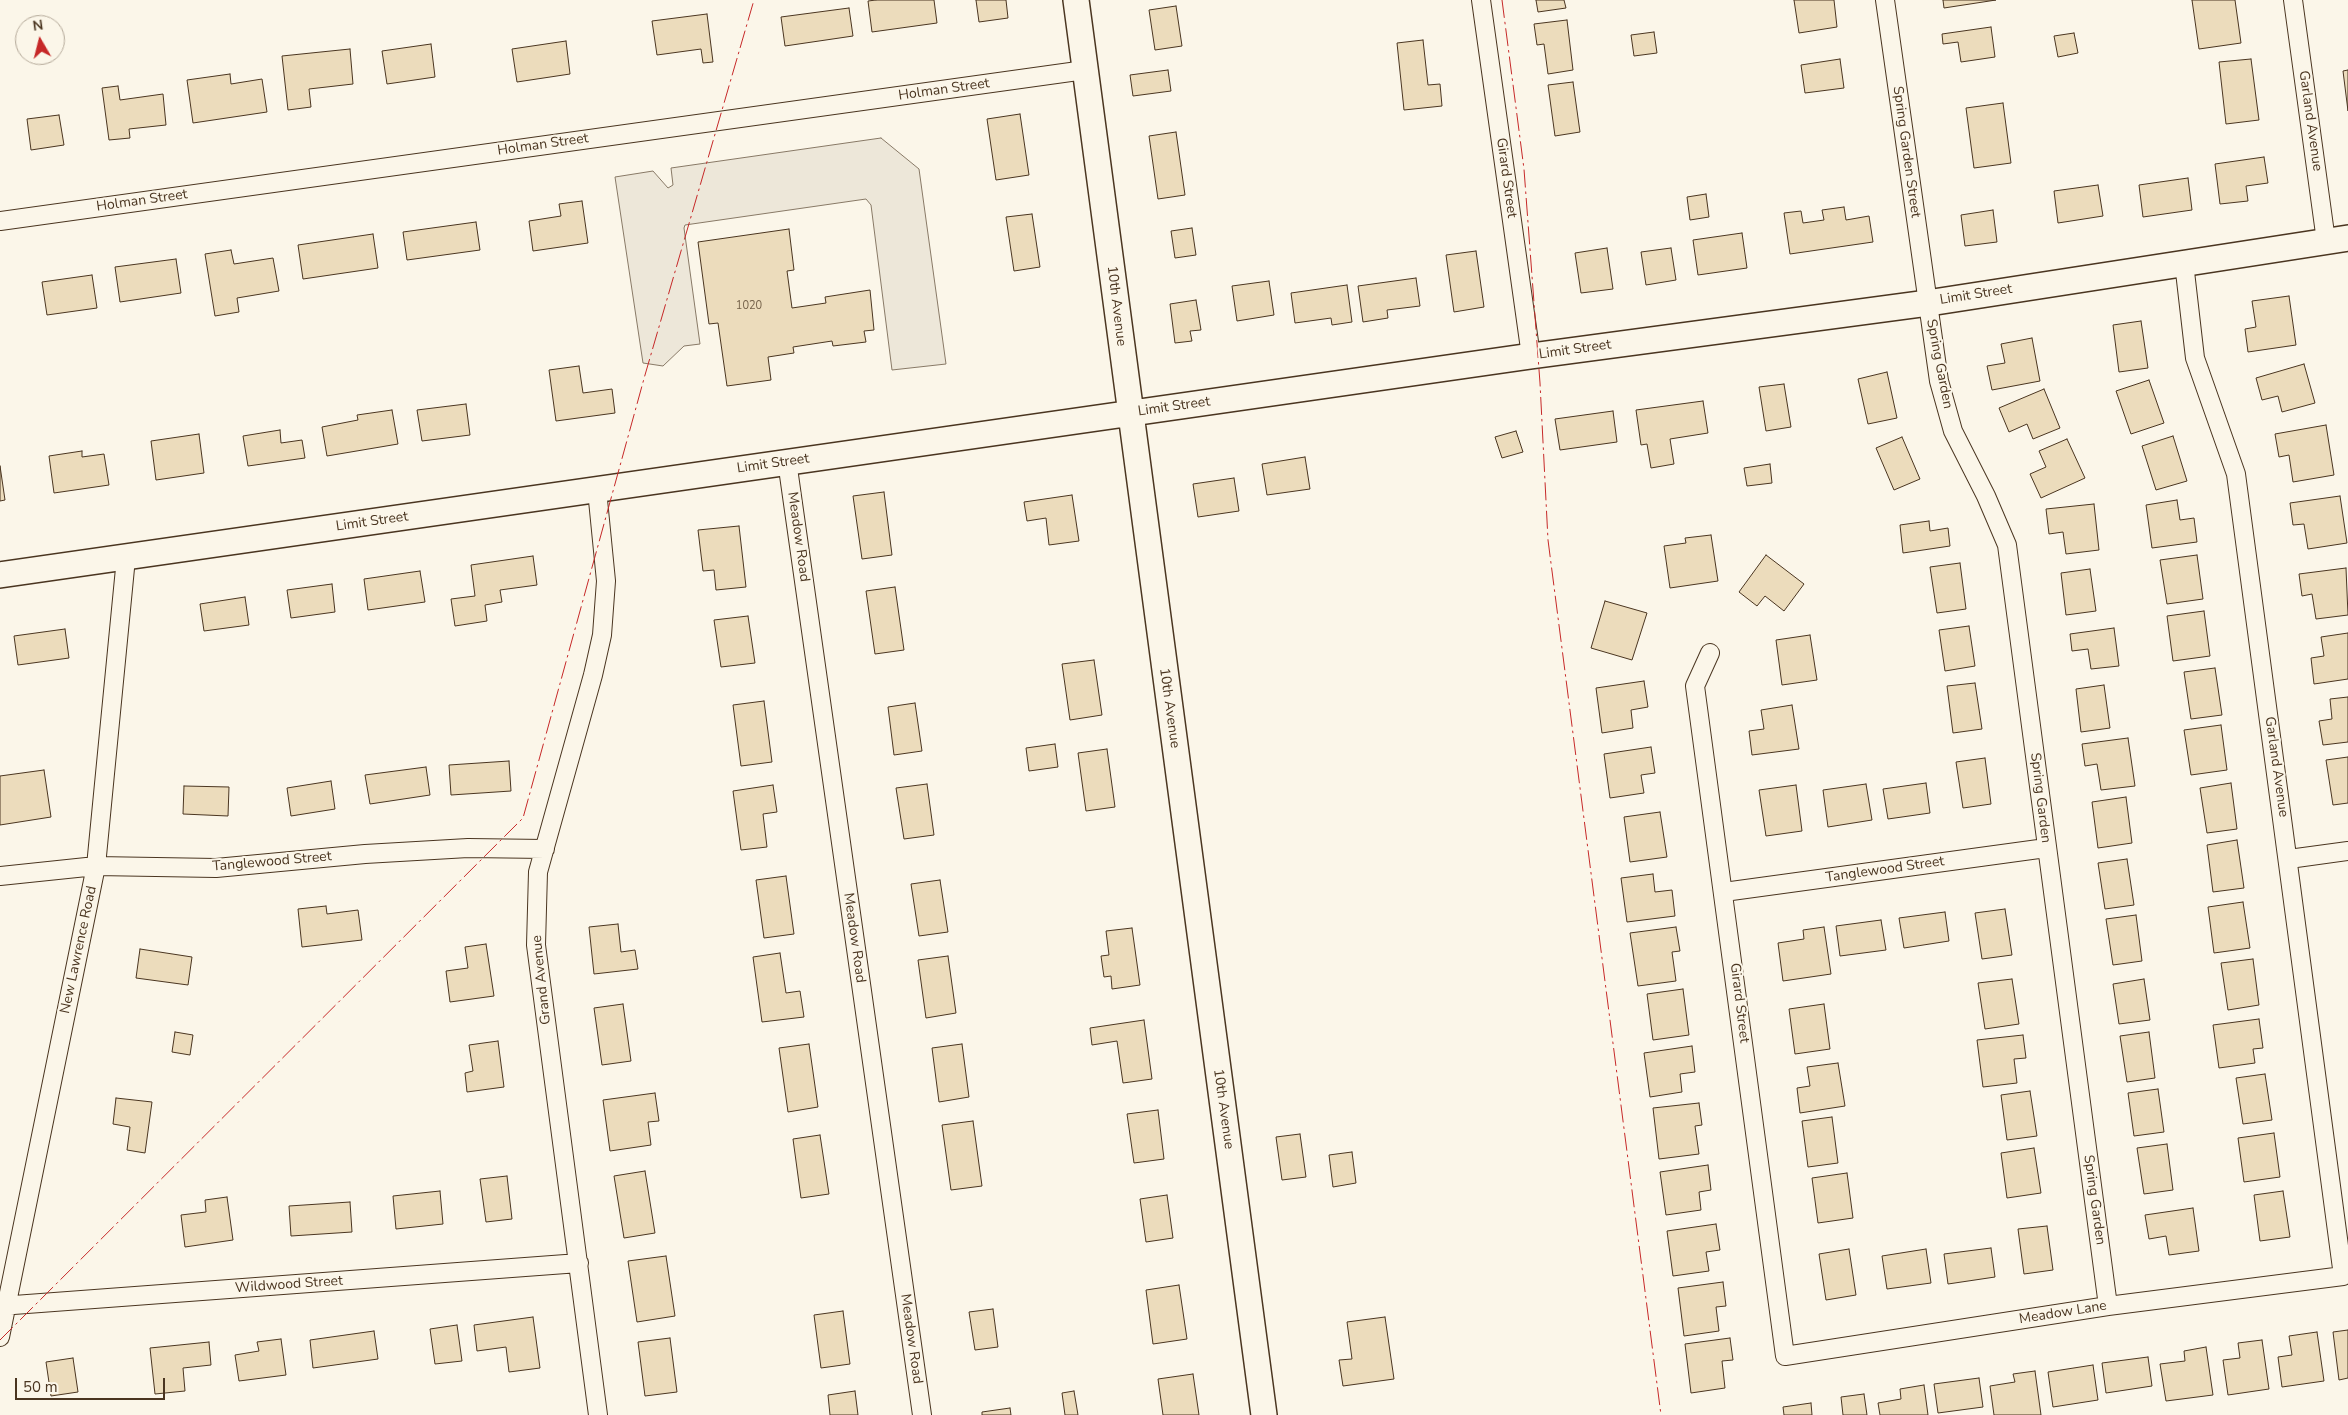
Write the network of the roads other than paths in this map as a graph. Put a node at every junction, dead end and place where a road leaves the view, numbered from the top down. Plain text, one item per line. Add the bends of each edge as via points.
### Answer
1 (1076, 0) edge
2 (1481, 0) edge
3 (1885, 0) edge
4 (2293, 0) edge
5 (1085, 70) junction
6 (0, 220) edge
7 (2337, 240) edge
8 (2184, 263) junction
9 (1928, 303) junction
10 (1531, 356) junction
11 (1130, 414) junction
12 (787, 462) junction
13 (598, 490) junction
14 (126, 558) junction
15 (0, 575) edge
16 (1710, 654) dead end
17 (2046, 848) junction
18 (545, 849) junction
19 (2348, 851) edge
20 (2289, 859) junction
21 (96, 866) junction
22 (0, 876) edge
23 (1724, 892) junction
24 (579, 1263) junction
25 (2343, 1276) joint
26 (3, 1306) edge
27 (2108, 1306) junction
28 (0, 1337) edge
29 (1784, 1356) joint
30 (598, 1415) edge
31 (922, 1415) edge
32 (1264, 1415) edge

1 - 5 street, 10th Avenue
2 - 10 street, Girard Street
3 - 9 street, Spring Garden Street
4 - 7 street, Garland Avenue
5 - 6 street, Holman Street
5 - 11 street, 10th Avenue
7 - 8 street, Limit Street
8 - 9 street, Limit Street
8 - 20 street, Garland Avenue via 2195,358 2236,474
9 - 10 street, Limit Street
9 - 17 street, Spring Garden via 1939,381 1953,431 2008,546
10 - 11 street, Limit Street
11 - 12 street, Limit Street
11 - 32 street, 10th Avenue
12 - 13 street, Limit Street
12 - 31 street, Meadow Road
13 - 14 street, Limit Street
13 - 18 street, Grand Avenue via 606,581 602,635
14 - 15 street, Limit Street
14 - 21 street, New Lawrence Road
16 - 23 street, Girard Street via 1695,686
17 - 23 street, Tanglewood Street
17 - 27 street, Spring Garden
18 - 21 street, Tanglewood Street via 468,848 216,868
18 - 24 street, Grand Avenue via 538,872 536,944
19 - 20 street
20 - 25 street, Garland Avenue
21 - 22 street, Tanglewood Street
21 - 26 street, New Lawrence Road
23 - 29 street, Girard Street
24 - 26 street, Wildwood Street
24 - 30 street, Grand Avenue
25 - 27 street, Meadow Lane
26 - 28 street, New Lawrence Road
27 - 29 street, Meadow Lane

